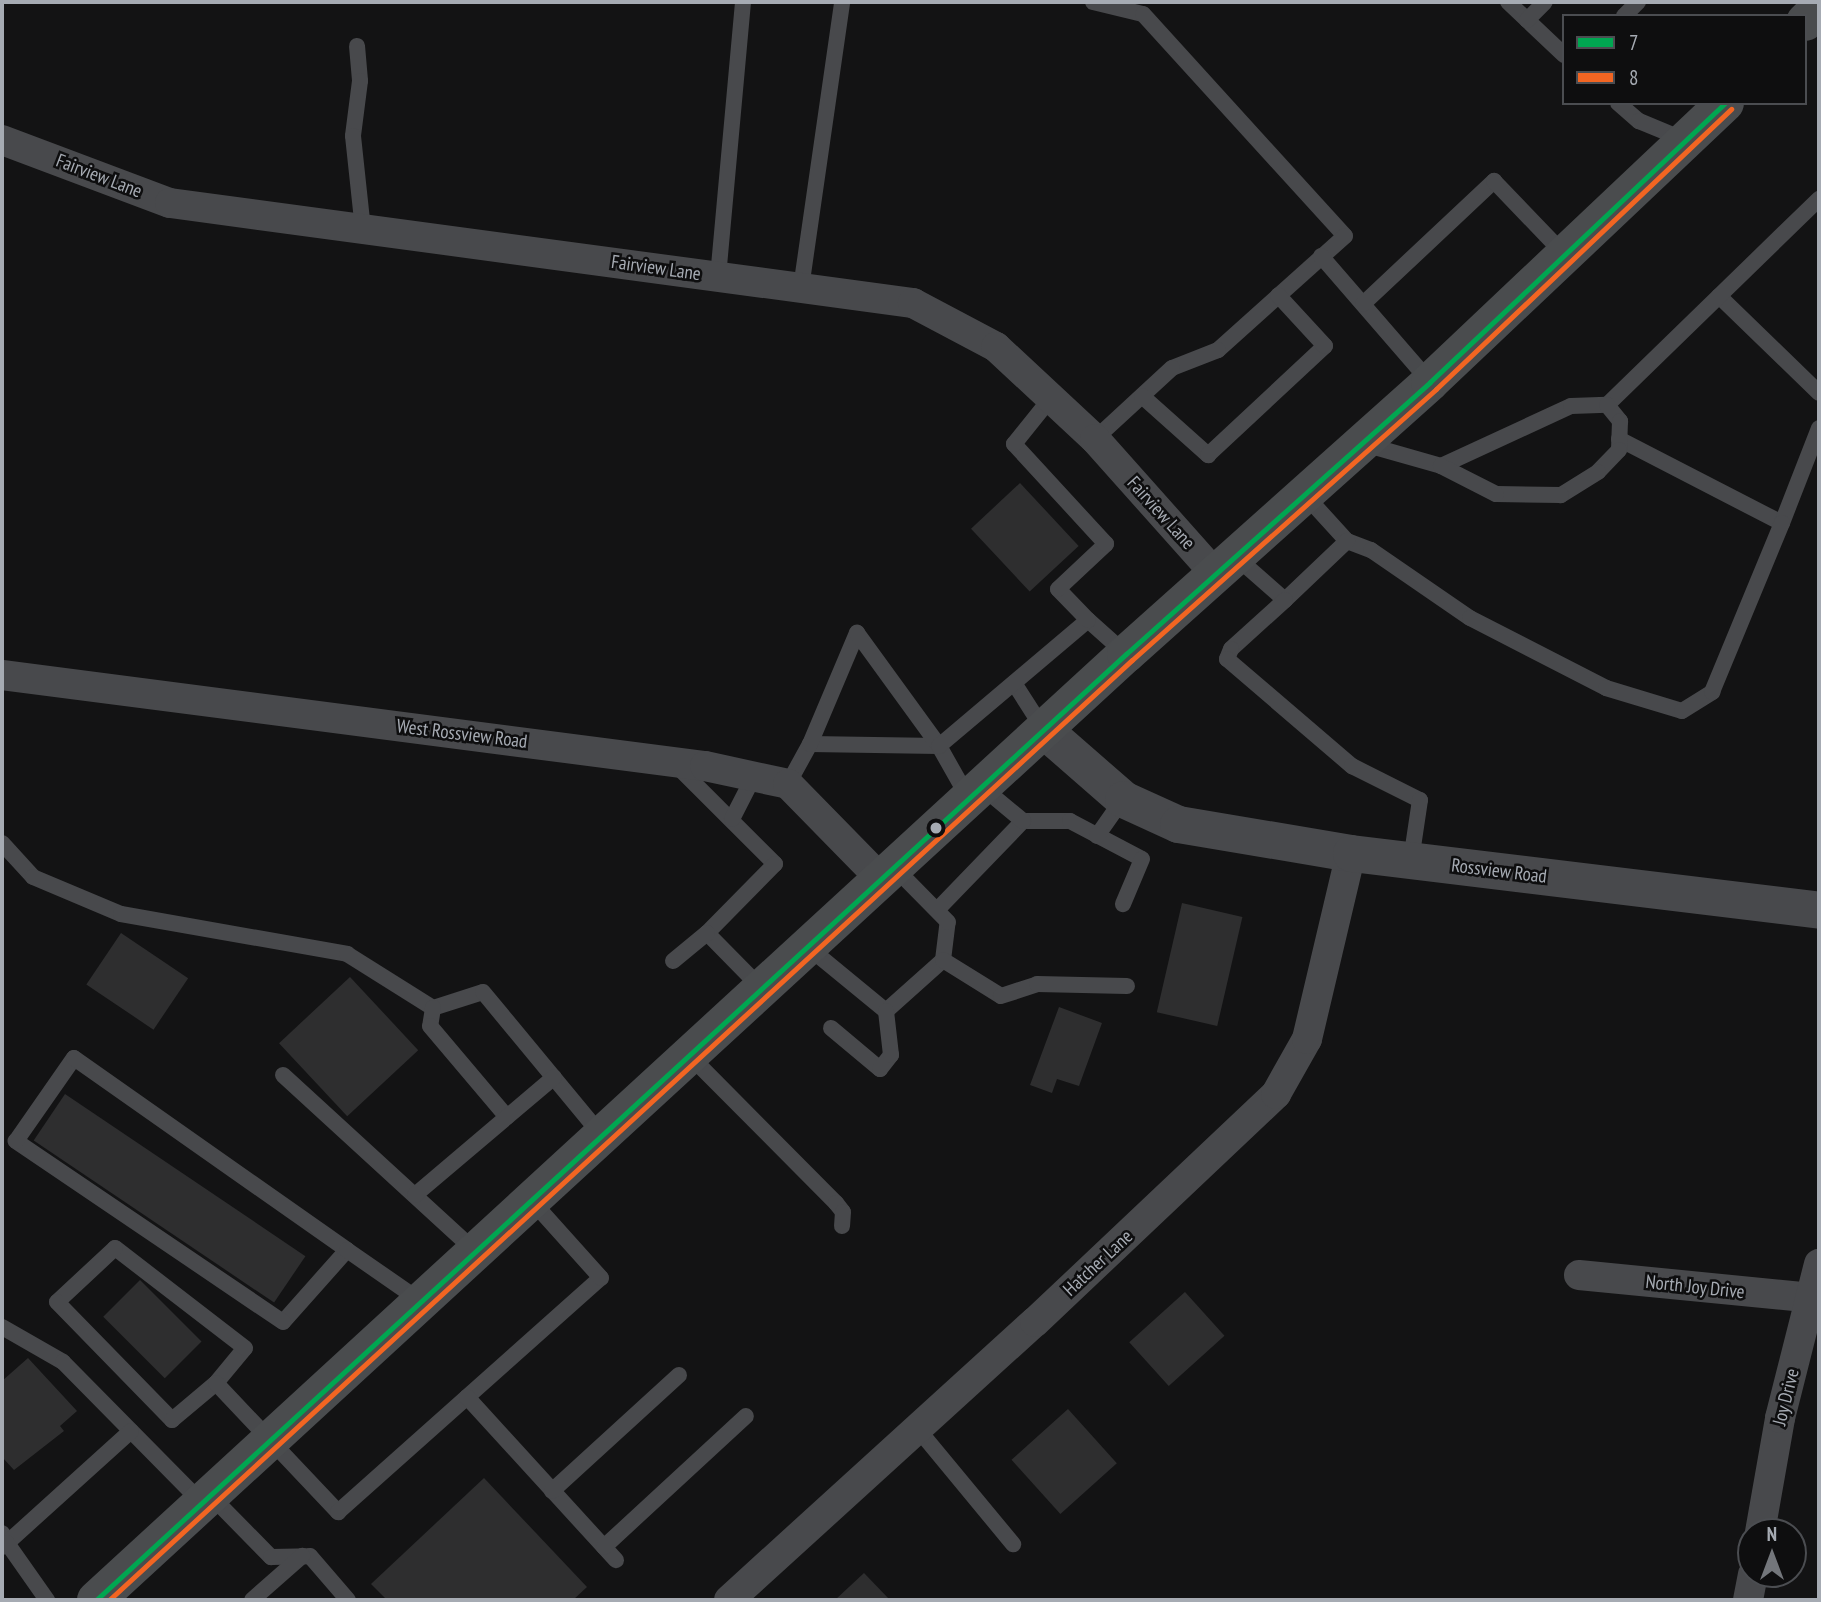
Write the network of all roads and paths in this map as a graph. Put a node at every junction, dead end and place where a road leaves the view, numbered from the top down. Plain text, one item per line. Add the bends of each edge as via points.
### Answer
1 (743, 2) edge
2 (842, 2) edge
3 (1093, 2) edge
4 (1508, 2) edge
5 (1545, 2) edge
6 (1142, 8) edge
7 (1527, 20) junction
8 (357, 46) dead end
9 (1562, 53) edge
10 (1620, 105) edge
11 (1723, 105) edge
12 (2, 139) edge
13 (1688, 141) junction
14 (1819, 199) edge
15 (363, 229) junction
16 (1321, 256) junction
17 (1565, 256) junction
18 (718, 276) junction
19 (801, 288) junction
20 (1278, 295) junction
21 (1719, 296) junction
22 (1363, 303) junction
23 (1430, 382) junction
24 (1819, 393) edge
25 (1142, 396) junction
26 (1051, 398) junction
27 (1607, 405) junction
28 (1819, 428) edge
29 (1095, 439) junction
30 (1619, 439) junction
31 (1362, 444) junction
32 (1441, 466) junction
33 (1305, 495) junction
34 (1782, 523) junction
35 (1347, 541) junction
36 (1226, 566) junction
37 (1285, 600) junction
38 (1088, 620) junction
39 (1126, 654) junction
40 (2, 675) edge
41 (1014, 683) junction
42 (1044, 730) junction
43 (810, 744) junction
44 (939, 746) junction
45 (672, 761) junction
46 (754, 776) junction
47 (788, 784) junction
48 (976, 793) junction
49 (1123, 799) junction
50 (733, 819) junction
51 (1023, 821) junction
52 (1097, 836) junction
53 (2, 843) edge
54 (1351, 853) junction
55 (1411, 860) junction
56 (888, 874) junction
57 (1123, 904) dead end
58 (937, 910) junction
59 (1819, 910) edge
60 (707, 933) junction
61 (808, 947) junction
62 (943, 960) junction
63 (673, 961) dead end
64 (1127, 986) dead end
65 (762, 989) junction
66 (433, 1008) junction
67 (886, 1012) junction
68 (831, 1028) dead end
69 (690, 1056) junction
70 (283, 1075) dead end
71 (554, 1077) junction
72 (507, 1117) junction
73 (602, 1136) junction
74 (415, 1195) junction
75 (531, 1201) junction
76 (842, 1226) dead end
77 (347, 1250) junction
78 (476, 1252) junction
79 (1819, 1264) edge
80 (1579, 1275) dead end
81 (1812, 1298) junction
82 (422, 1302) junction
83 (2, 1327) edge
84 (679, 1374) dead end
85 (216, 1383) junction
86 (467, 1397) junction
87 (746, 1416) dead end
88 (917, 1428) junction
89 (131, 1431) junction
90 (273, 1438) junction
91 (552, 1491) junction
92 (207, 1500) junction
93 (1762, 1518) edge
94 (4, 1541) edge
95 (1013, 1544) dead end
96 (604, 1547) junction
97 (302, 1556) junction
98 (616, 1560) dead end
99 (741, 1596) edge
100 (47, 1600) edge
101 (96, 1600) edge
102 (252, 1600) edge
103 (348, 1600) edge

1 - 18 lane
2 - 19 lane
3 - 6 lane
4 - 7 lane
5 - 7 lane
6 - 16 lane via 1345,236
7 - 9 lane
8 - 15 lane via 360,80 353,136
10 - 13 lane via 1639,121
11 - 13 highway
12 - 15 street, Fairview Lane via 170,203
13 - 17 highway
14 - 21 lane
15 - 18 street, Fairview Lane
16 - 20 lane
16 - 22 lane
17 - 22 lane via 1494,181
17 - 23 highway
18 - 19 street, Fairview Lane
19 - 26 street, Fairview Lane via 913,303 996,347
20 - 25 lane via 1218,350 1172,368
20 - 25 lane via 1325,346 1208,455
21 - 24 lane
21 - 27 lane
22 - 23 lane
23 - 31 highway
25 - 29 lane
26 - 29 street, Fairview Lane
26 - 38 lane via 1014,444 1106,544 1058,589
27 - 30 lane via 1620,421
27 - 32 lane via 1571,406
28 - 34 lane
29 - 36 street, Fairview Lane
30 - 32 lane via 1619,450 1598,472 1561,495 1496,494
30 - 34 lane
31 - 32 lane
31 - 33 highway
33 - 35 lane
33 - 36 highway
34 - 35 lane via 1712,692 1682,711 1606,688 1470,618 1371,550
35 - 37 lane
36 - 37 lane
36 - 39 highway
37 - 55 lane via 1231,649 1227,659 1352,766 1420,800
38 - 39 lane
38 - 41 lane
39 - 42 highway
40 - 45 street, West Rossview Road
41 - 42 lane
41 - 44 lane
42 - 48 highway
42 - 49 street, Rossview Road
43 - 44 lane
43 - 44 lane via 857,633
43 - 47 lane
44 - 48 lane
45 - 46 street, West Rossview Road
45 - 50 lane
46 - 47 street, West Rossview Road
46 - 50 lane
47 - 56 street
48 - 51 lane
48 - 56 highway
49 - 52 lane
49 - 54 street, Rossview Road via 1178,824
50 - 60 lane via 775,864
51 - 52 lane via 1069,821
51 - 58 lane
52 - 57 lane via 1142,859
53 - 66 lane via 33,877 121,914 347,954
54 - 55 street, Rossview Road
54 - 88 street, Hatcher Lane via 1307,1039 1276,1094
55 - 59 street, Rossview Road
56 - 58 lane
56 - 61 highway
58 - 62 lane via 948,922
60 - 63 lane
60 - 65 lane
61 - 65 highway
61 - 67 lane
62 - 64 lane via 1001,996 1037,984
62 - 67 lane
65 - 69 highway
66 - 71 lane via 483,992
66 - 72 lane via 430,1026
67 - 68 lane via 891,1055 880,1069
69 - 73 highway
69 - 76 lane via 836,1203 844,1212
70 - 74 lane
71 - 72 lane
71 - 73 lane
72 - 74 lane
73 - 75 highway
74 - 78 lane
75 - 78 highway
75 - 86 lane via 601,1278
77 - 77 lane via 74,1058 16,1141 283,1322
77 - 82 lane
78 - 82 highway
79 - 81 street, Joy Drive
80 - 81 street, North Joy Drive
81 - 93 street, Joy Drive via 1780,1418
82 - 90 highway
83 - 89 lane via 64,1362
84 - 91 lane
85 - 85 lane via 172,1420 57,1302 115,1248 245,1348
85 - 90 lane
86 - 90 lane via 338,1512
86 - 91 lane
87 - 96 lane
88 - 95 lane
88 - 99 street, Hatcher Lane
89 - 92 lane
89 - 94 lane
90 - 92 highway
91 - 96 lane
92 - 97 lane via 271,1557
92 - 101 highway
94 - 100 lane
96 - 98 lane
97 - 102 lane
97 - 103 lane via 310,1556

